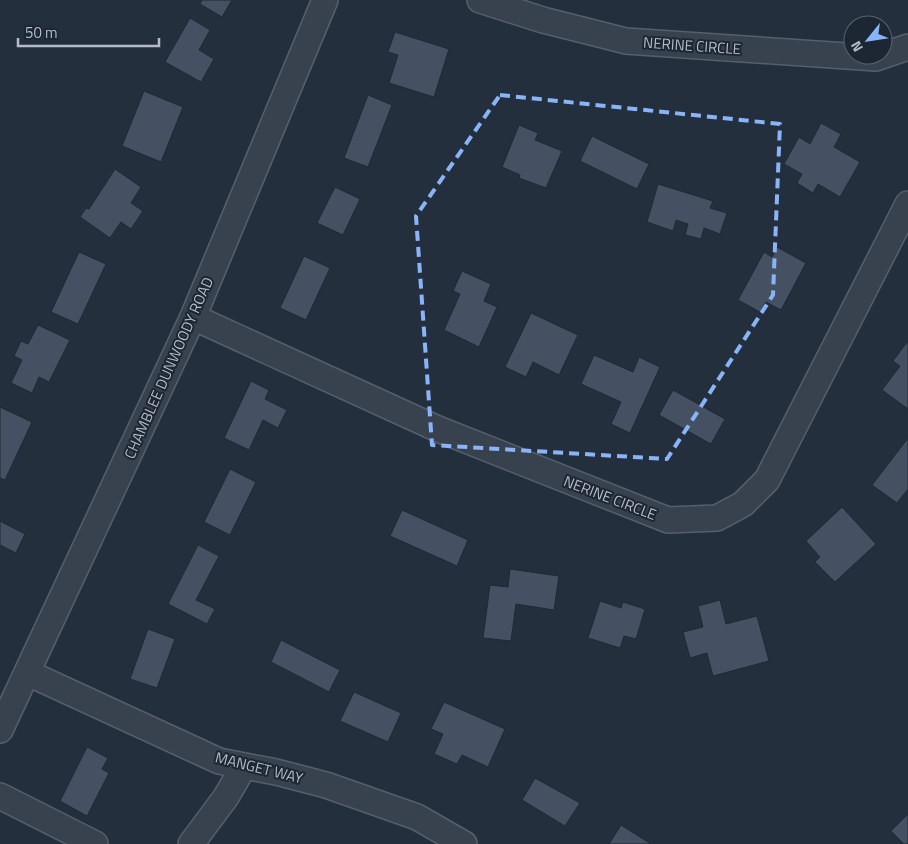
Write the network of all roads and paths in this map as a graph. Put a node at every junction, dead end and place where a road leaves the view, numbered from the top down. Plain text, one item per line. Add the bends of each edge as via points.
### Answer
1 (325, 0) edge
2 (480, 0) edge
3 (906, 53) edge
4 (908, 204) edge
5 (193, 317) junction
6 (28, 673) junction
7 (0, 730) edge
8 (244, 766) junction
9 (0, 796) edge
10 (95, 844) edge
11 (192, 844) edge
12 (464, 844) edge

1 - 5 street, CHAMBLEE DUNWOODY ROAD
2 - 3 street, NERINE CIRCLE via 626,42 876,58
4 - 5 street, NERINE CIRCLE via 767,480 743,504 717,518 668,520 438,429
5 - 6 street, CHAMBLEE DUNWOODY ROAD
6 - 7 street, CHAMBLEE DUNWOODY ROAD
6 - 8 street, MANGET WAY via 219,761
8 - 11 street
8 - 12 street, MANGET WAY via 326,785 417,817
9 - 10 street

